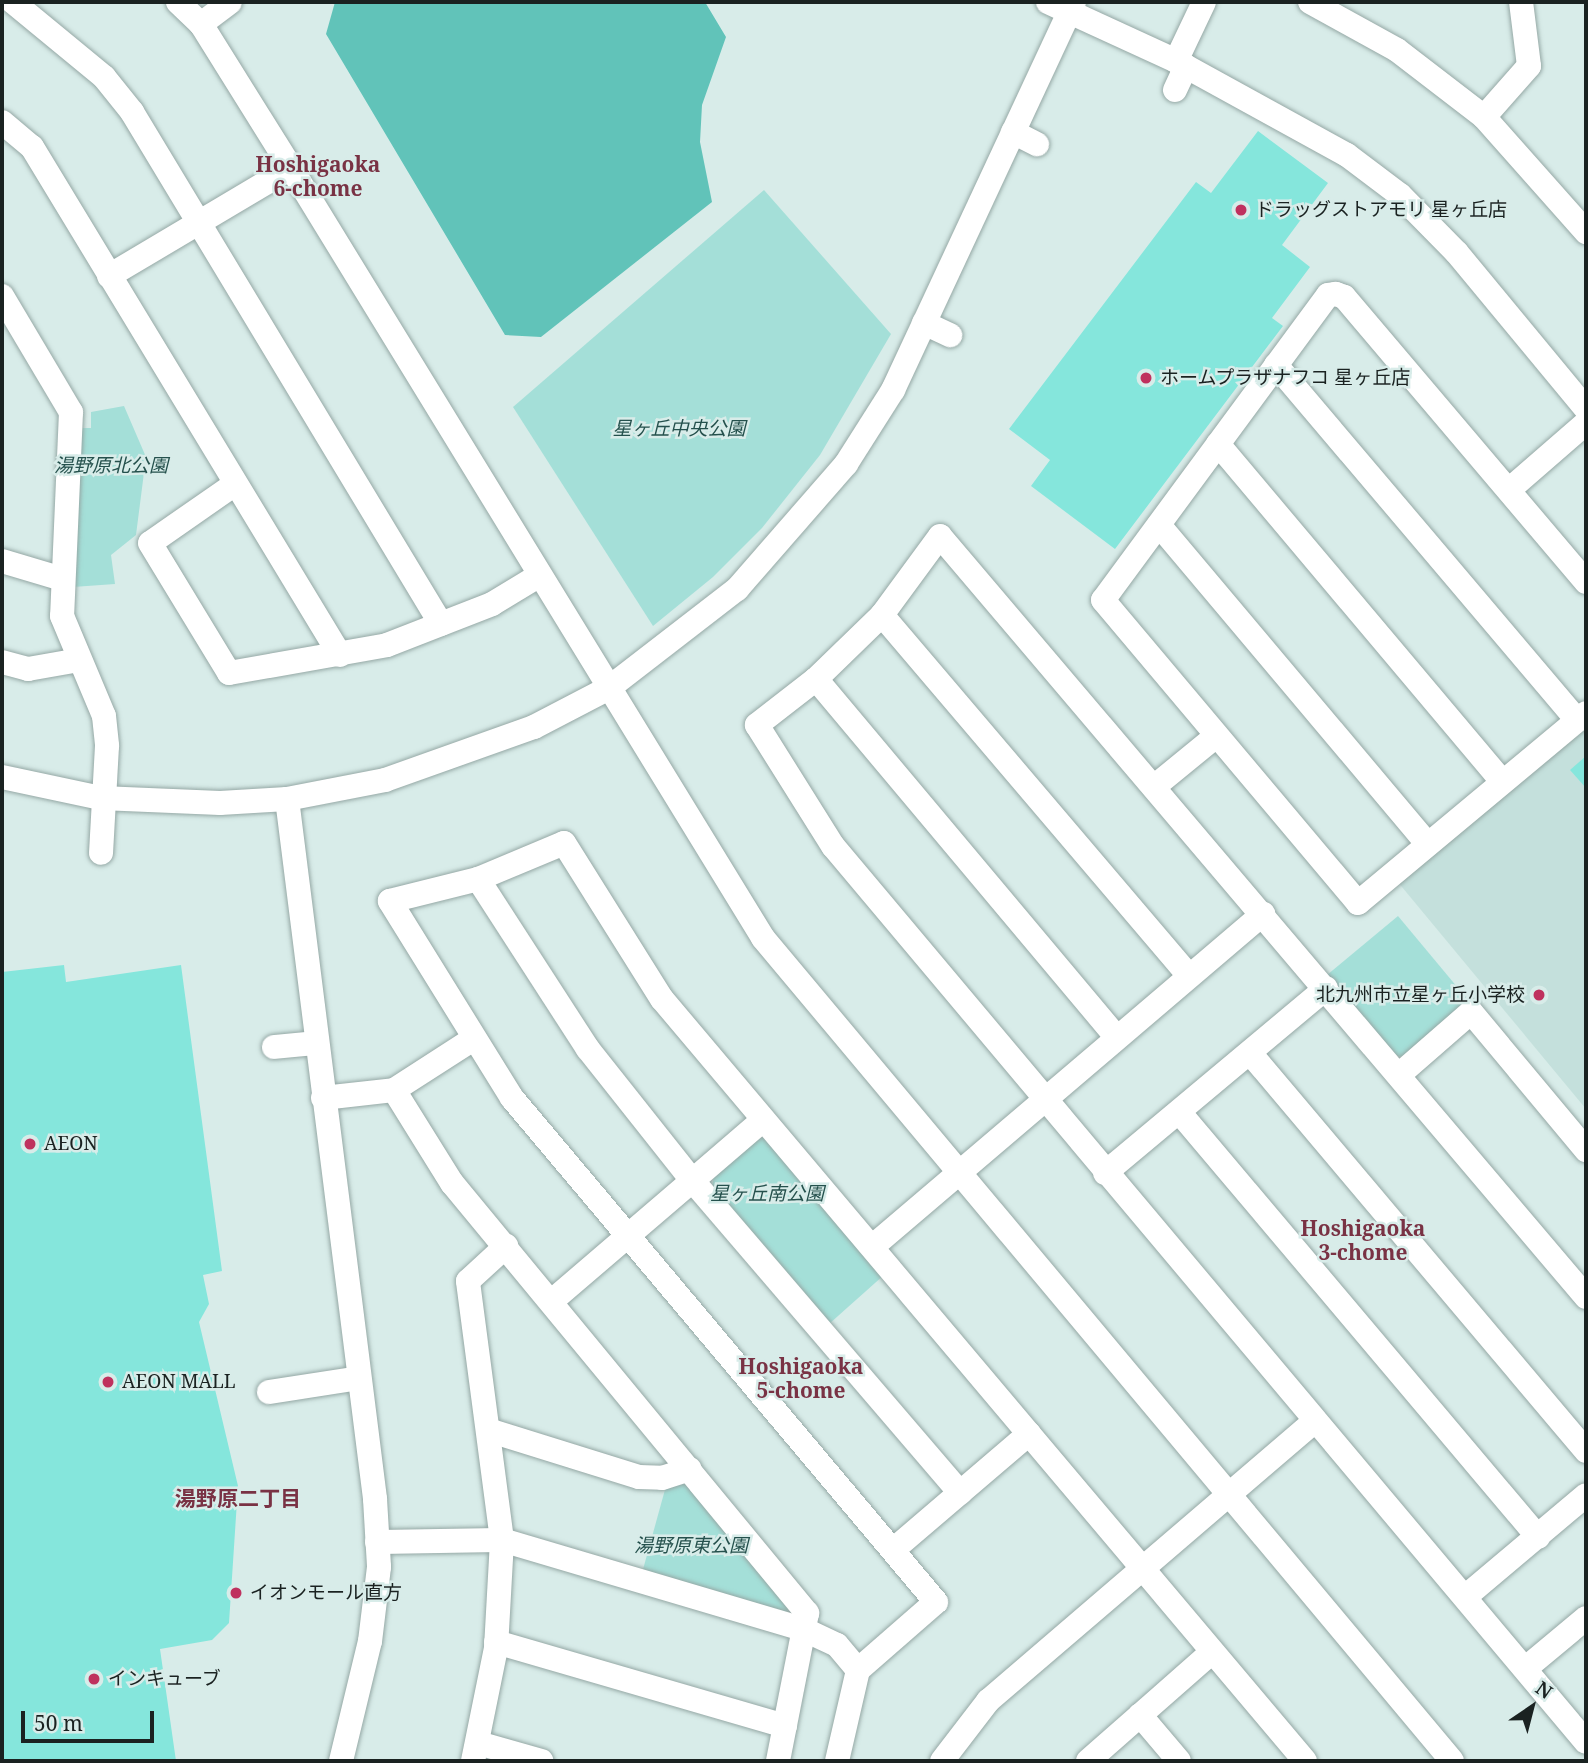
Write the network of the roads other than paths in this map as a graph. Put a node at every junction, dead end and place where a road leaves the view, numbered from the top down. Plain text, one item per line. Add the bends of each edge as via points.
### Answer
1 (12, 2) edge
2 (178, 2) edge
3 (230, 2) edge
4 (1204, 2) edge
5 (1310, 2) edge
6 (1521, 2) edge
7 (1064, 5) edge
8 (201, 24) junction
9 (1181, 64) junction
10 (1175, 90) dead end
11 (1484, 117) junction
12 (2, 122) edge
13 (1013, 132) junction
14 (1037, 144) dead end
15 (291, 168) junction
16 (200, 222) junction
17 (1586, 232) edge
18 (109, 276) junction
19 (2, 296) edge
20 (924, 323) junction
21 (950, 335) dead end
22 (1276, 365) junction
23 (1586, 409) edge
24 (1586, 423) edge
25 (1218, 444) junction
26 (235, 484) junction
27 (1510, 489) junction
28 (1159, 525) junction
29 (2, 561) edge
30 (538, 576) junction
31 (62, 579) junction
32 (1586, 582) edge
33 (882, 615) junction
34 (441, 624) junction
35 (340, 655) junction
36 (79, 660) junction
37 (2, 662) edge
38 (816, 679) junction
39 (610, 688) junction
40 (1582, 716) edge
41 (1216, 736) junction
42 (2, 777) edge
43 (1503, 781) junction
44 (1155, 786) junction
45 (101, 798) junction
46 (286, 799) junction
47 (1428, 844) junction
48 (101, 853) dead end
49 (478, 878) junction
50 (1262, 914) junction
51 (1189, 976) junction
52 (1325, 988) junction
53 (1116, 1037) junction
54 (472, 1040) junction
55 (316, 1043) junction
56 (274, 1047) dead end
57 (1250, 1053) junction
58 (1400, 1074) junction
59 (394, 1090) junction
60 (323, 1098) junction
61 (1044, 1100) junction
62 (1180, 1113) junction
63 (763, 1120) junction
64 (1586, 1150) edge
65 (1105, 1173) junction
66 (959, 1175) junction
67 (692, 1180) junction
68 (626, 1236) junction
69 (506, 1246) junction
70 (872, 1247) junction
71 (1586, 1297) edge
72 (553, 1300) junction
73 (359, 1378) junction
74 (269, 1392) dead end
75 (1314, 1422) junction
76 (488, 1430) junction
77 (1029, 1434) junction
78 (1586, 1451) edge
79 (690, 1469) junction
80 (960, 1493) junction
81 (1586, 1495) edge
82 (1229, 1496) junction
83 (1538, 1537) junction
84 (502, 1540) junction
85 (377, 1542) junction
86 (893, 1550) junction
87 (1144, 1570) junction
88 (1465, 1597) junction
89 (1586, 1618) edge
90 (805, 1630) junction
91 (496, 1642) junction
92 (1212, 1652) junction
93 (1526, 1668) junction
94 (858, 1670) junction
95 (1140, 1715) junction
96 (785, 1726) junction
97 (1586, 1742) edge
98 (475, 1752) edge
99 (341, 1761) edge
100 (541, 1761) edge
101 (778, 1761) edge
102 (837, 1761) edge
103 (942, 1761) edge
104 (1088, 1761) edge
105 (1179, 1761) edge
106 (1305, 1761) edge
107 (1452, 1761) edge

1 - 16 street via 104,77 132,112
2 - 8 street
3 - 8 street
4 - 9 street
5 - 11 street via 1397,50
6 - 11 street via 1529,66
7 - 9 street
7 - 13 street
8 - 15 street
9 - 10 street
9 - 23 street via 1299,124 1400,195 1457,253
11 - 17 street
12 - 18 street via 32,147
13 - 14 street
13 - 20 street
15 - 16 street
15 - 30 street
16 - 18 street
16 - 34 street
18 - 26 street
19 - 31 street via 71,412
20 - 21 street
20 - 39 street via 893,390 846,464 776,548 705,616
22 - 25 street
22 - 27 street via 1328,295 1344,297
22 - 40 street
24 - 27 street
25 - 28 street
25 - 43 street
26 - 35 street
26 - 35 street via 150,543 229,673
27 - 32 street
28 - 41 street via 1103,600
28 - 47 street
29 - 31 street
30 - 34 street via 492,604
30 - 39 street
31 - 36 street via 62,616
33 - 38 street
33 - 44 street via 940,536
33 - 51 street
34 - 35 street via 387,645
36 - 37 street via 28,669
36 - 45 street via 97,691 104,716 107,746
38 - 53 street
38 - 61 street via 757,725 833,846
39 - 46 street via 534,727 385,780
39 - 66 street via 763,938
40 - 43 street
41 - 44 street
41 - 47 street via 1358,903
42 - 45 street
43 - 47 street
44 - 50 street
45 - 46 street via 220,803
45 - 48 street
46 - 55 street
49 - 54 street via 390,901
49 - 63 street via 564,843 662,999
49 - 67 street via 588,1049
50 - 51 street
50 - 52 street
51 - 53 street
52 - 57 street
52 - 58 street
53 - 61 street
54 - 59 street
54 - 68 street via 512,1098
55 - 56 street
55 - 60 street
57 - 62 street
57 - 78 street
58 - 64 street via 1471,1012
58 - 71 street
59 - 60 street
59 - 69 street via 452,1183
60 - 73 street
61 - 65 street
61 - 66 street
62 - 65 street
62 - 83 street
63 - 67 street
63 - 70 street
65 - 75 street
66 - 70 street
66 - 82 street
67 - 68 street
67 - 80 street
68 - 72 street
68 - 86 street
69 - 72 street
69 - 76 street via 468,1281
70 - 77 street
72 - 79 street
73 - 74 street
73 - 85 street
75 - 82 street
75 - 88 street
76 - 79 street via 639,1477 662,1478
76 - 84 street
77 - 80 street
77 - 87 street
79 - 90 street via 807,1613
80 - 86 street
81 - 83 street
82 - 87 street
82 - 107 street
83 - 88 street
84 - 85 street
84 - 90 street
84 - 91 street
85 - 99 street via 370,1641
86 - 94 street via 936,1602
87 - 92 street
87 - 103 street via 988,1701
88 - 93 street
89 - 93 street
90 - 94 street via 837,1645
90 - 96 street
91 - 96 street
91 - 98 street
92 - 95 street
92 - 106 street
93 - 97 street
94 - 102 street
95 - 104 street
95 - 105 street
96 - 101 street
98 - 100 street

